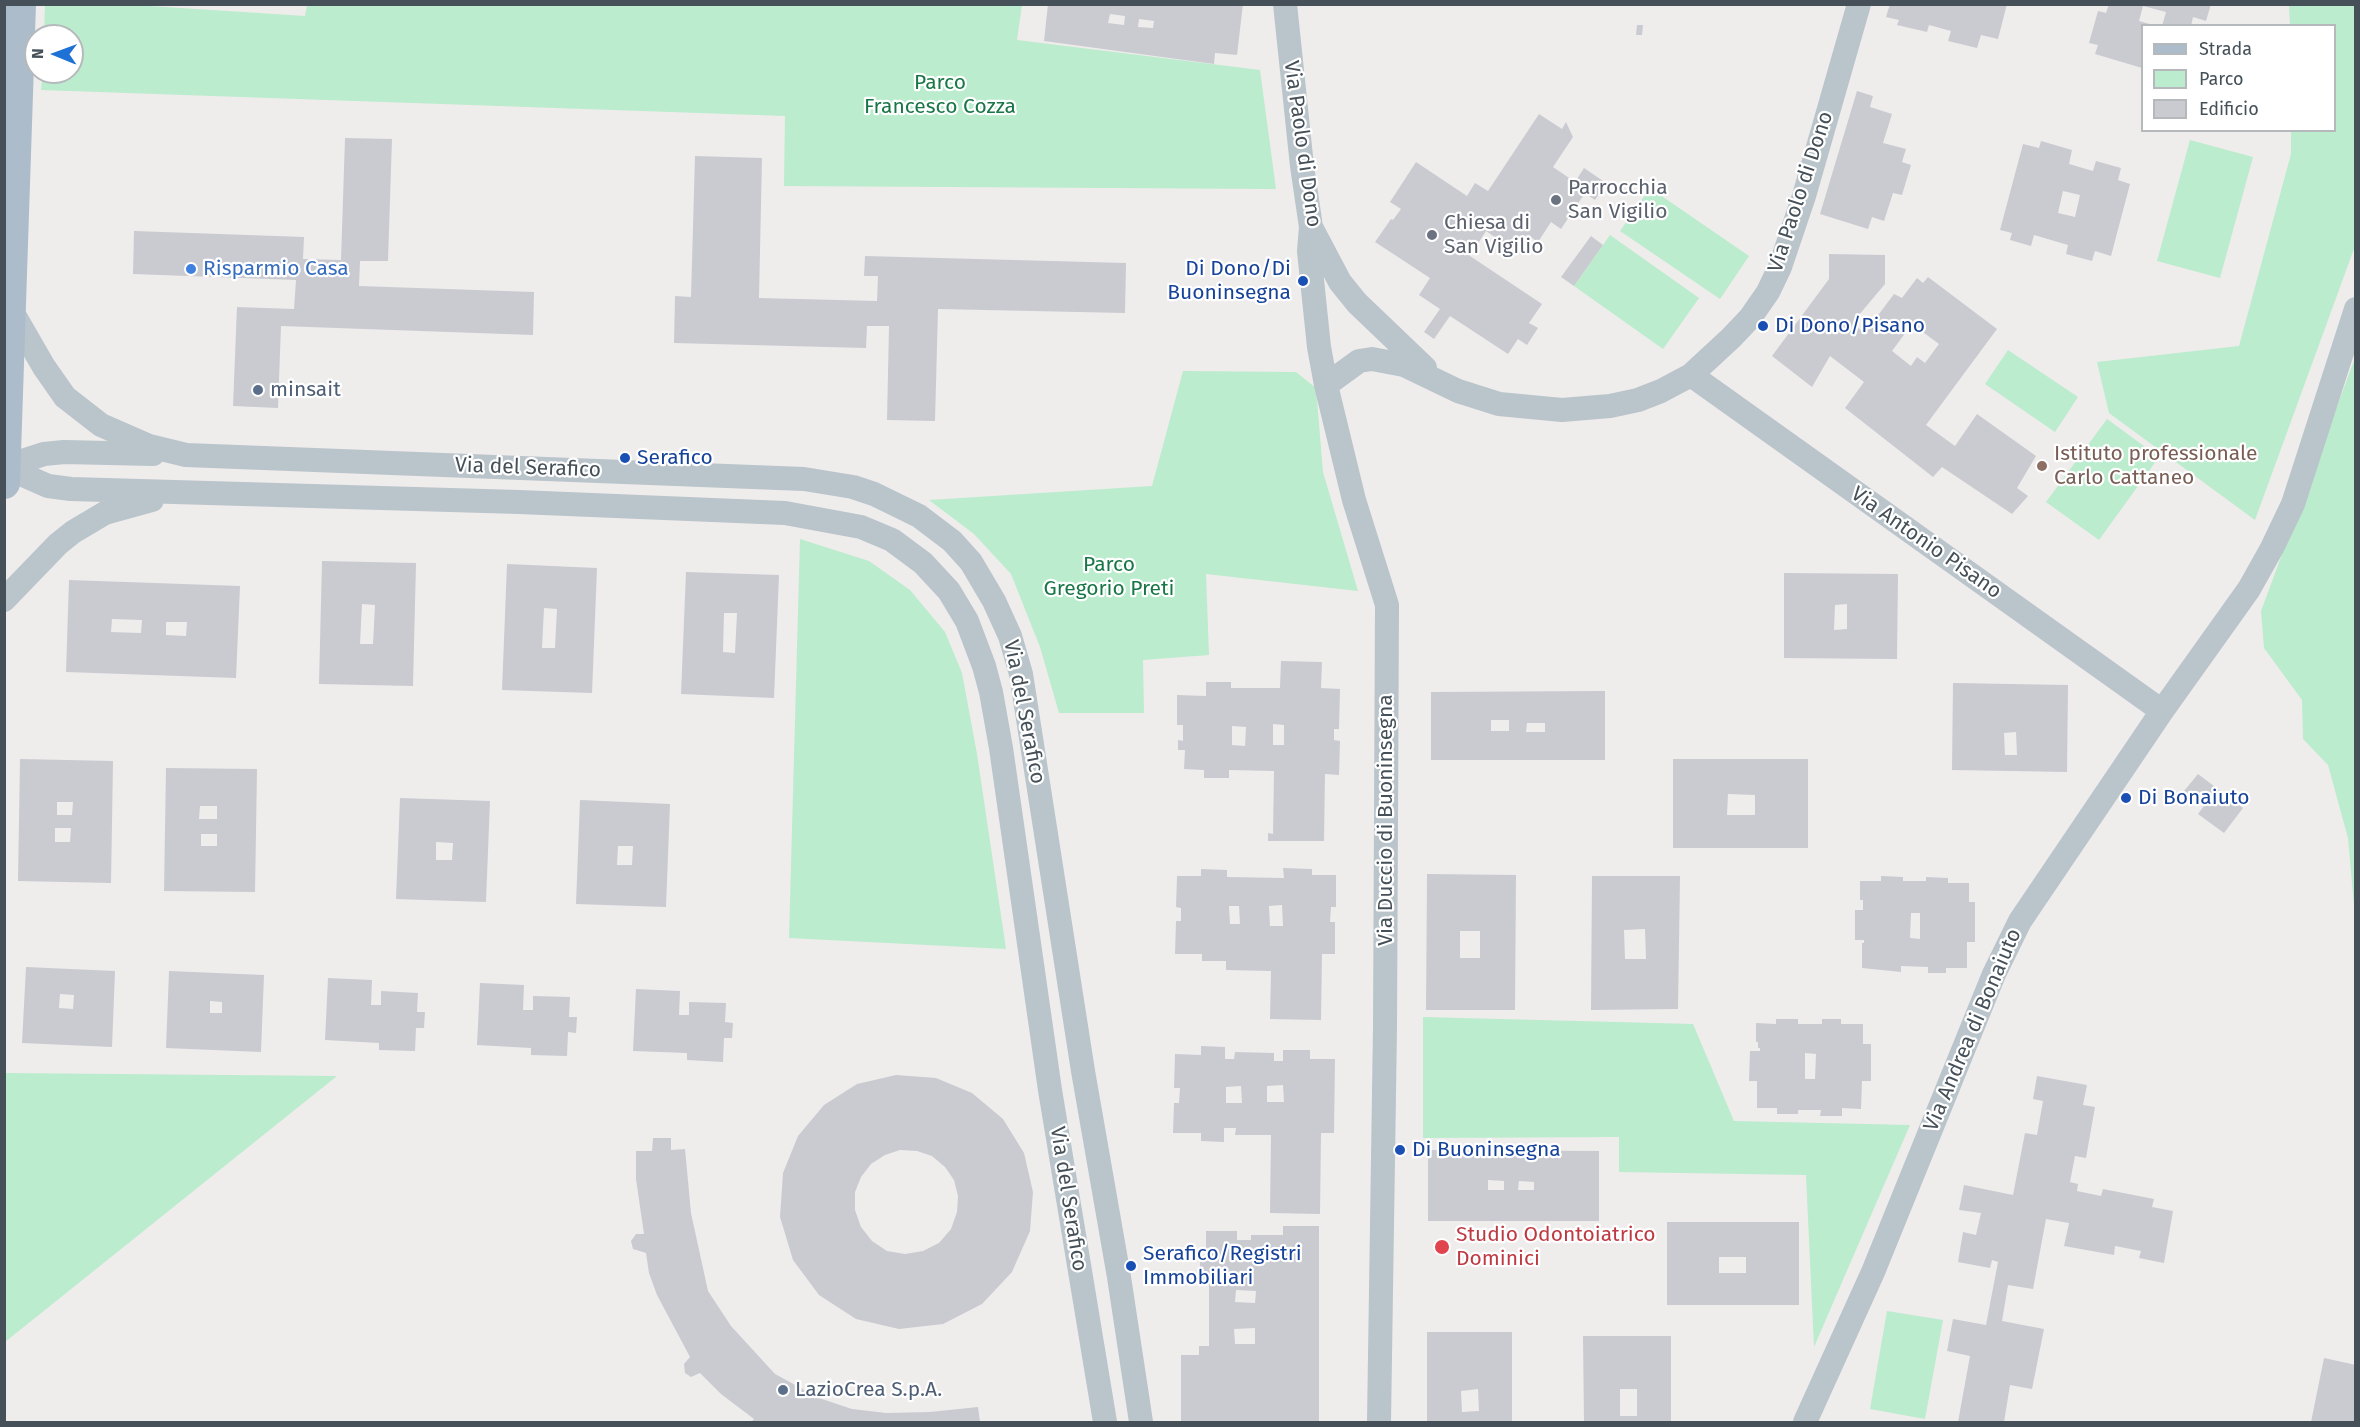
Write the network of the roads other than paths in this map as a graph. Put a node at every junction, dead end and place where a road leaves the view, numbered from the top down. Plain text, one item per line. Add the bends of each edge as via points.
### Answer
1 (20, 4) edge
2 (1285, 4) edge
3 (1859, 4) edge
4 (1311, 227) junction
5 (10, 308) junction
6 (2355, 309) edge
7 (1691, 375) junction
8 (1437, 380) junction
9 (1326, 384) junction
10 (186, 455) junction
11 (5, 467) edge
12 (536, 468) junction
13 (4, 483) edge
14 (182, 493) junction
15 (534, 504) junction
16 (4, 600) edge
17 (2162, 711) junction
18 (1105, 1422) edge
19 (1141, 1422) edge
20 (1379, 1422) edge
21 (1805, 1422) edge

1 - 5 main road
2 - 4 street, Via Paolo di Dono
3 - 7 street, Via Paolo di Dono via 1780,267 1750,318
4 - 8 street, Via Paolo di Dono via 1345,289
4 - 9 street, Via Duccio di Buoninsegna via 1309,251
5 - 10 street, Via del Serafico via 50,378 79,410 115,433
5 - 11 main road
6 - 17 street, Via Andrea di Bonaiuto via 2296,495 2272,548 2249,589
7 - 8 street, Via Paolo di Dono via 1638,400 1562,410 1500,404
7 - 17 street, Via Antonio Pisano
8 - 9 street, Via Paolo di Dono via 1404,365 1372,359 1359,361
9 - 20 street, Via Duccio di Buoninsegna via 1353,500 1387,605
10 - 11 street, Via del Serafico via 64,452
10 - 12 street, Via del Serafico
11 - 13 main road
11 - 14 street, Via del Serafico via 60,488
12 - 15 street
12 - 19 street, Via del Serafico via 767,476 853,488 900,505 933,525 978,573 1010,636 1026,701
14 - 15 street, Via del Serafico
14 - 16 street, Via del Serafico via 96,517 58,544
15 - 18 street, Via del Serafico via 786,513 861,527 901,546 941,580 957,602 978,649 996,720 1050,1090
17 - 21 street, Via Andrea di Bonaiuto via 2020,921 1994,974 1873,1272

